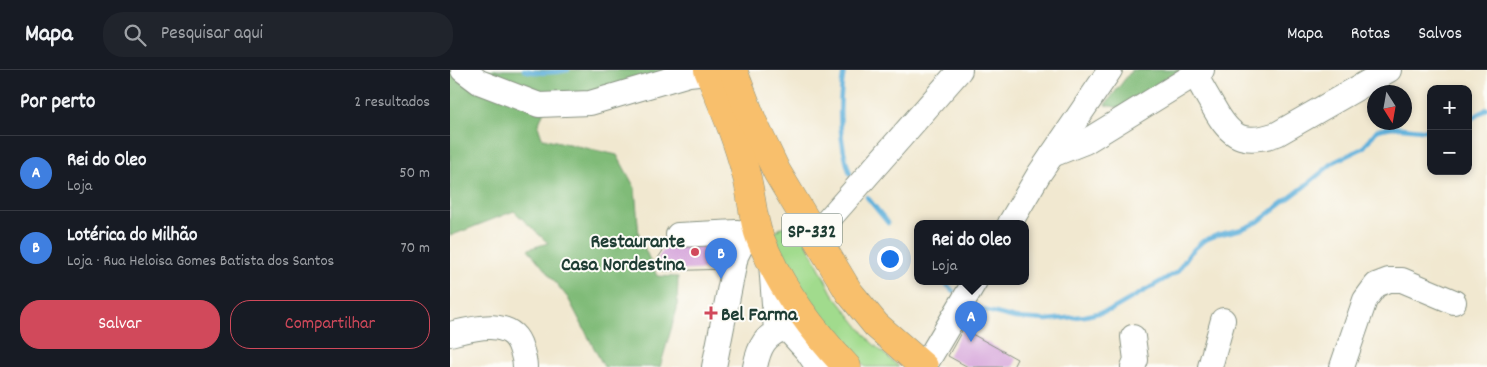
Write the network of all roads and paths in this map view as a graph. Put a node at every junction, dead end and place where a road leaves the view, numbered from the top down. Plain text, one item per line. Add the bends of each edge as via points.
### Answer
1 (463, 70) edge
2 (960, 70) edge
3 (1389, 70) edge
4 (717, 71) edge
5 (1108, 71) edge
6 (1198, 72) edge
7 (1052, 155) junction
8 (1012, 220) edge
9 (809, 225) junction
10 (751, 234) junction
11 (678, 235) dead end
12 (771, 262) junction
13 (974, 285) edge
14 (1454, 302) dead end
15 (1223, 320) dead end
16 (776, 331) junction
17 (450, 334) edge
18 (1133, 336) dead end
19 (525, 367) edge
20 (714, 367) edge
21 (754, 367) edge
22 (818, 367) edge
23 (847, 367) edge
24 (924, 367) edge
25 (1133, 367) edge
26 (1210, 367) edge
27 (1342, 367) edge

1 - 4 street via 479,82 539,104 590,103 689,74
2 - 9 street
3 - 6 street via 1276,134 1261,139 1242,138 1230,132
4 - 9 main road, SP-332 via 753,122 777,172
4 - 10 main road, SP-332 via 747,176
5 - 7 street
6 - 7 street via 1085,142
7 - 8 street
9 - 10 main road via 786,211 778,212 763,220
9 - 24 main road, SP-332 via 849,292 876,325
10 - 11 street
10 - 12 main road, SP-332
10 - 20 street via 736,256
12 - 16 street
12 - 23 main road, SP-332 via 802,315
13 - 24 street
14 - 27 street via 1402,280 1376,284 1365,300
15 - 26 street
16 - 21 street via 759,348
16 - 22 street via 786,328
17 - 19 street via 490,327 505,329 513,333 520,344
18 - 25 street via 1136,360

